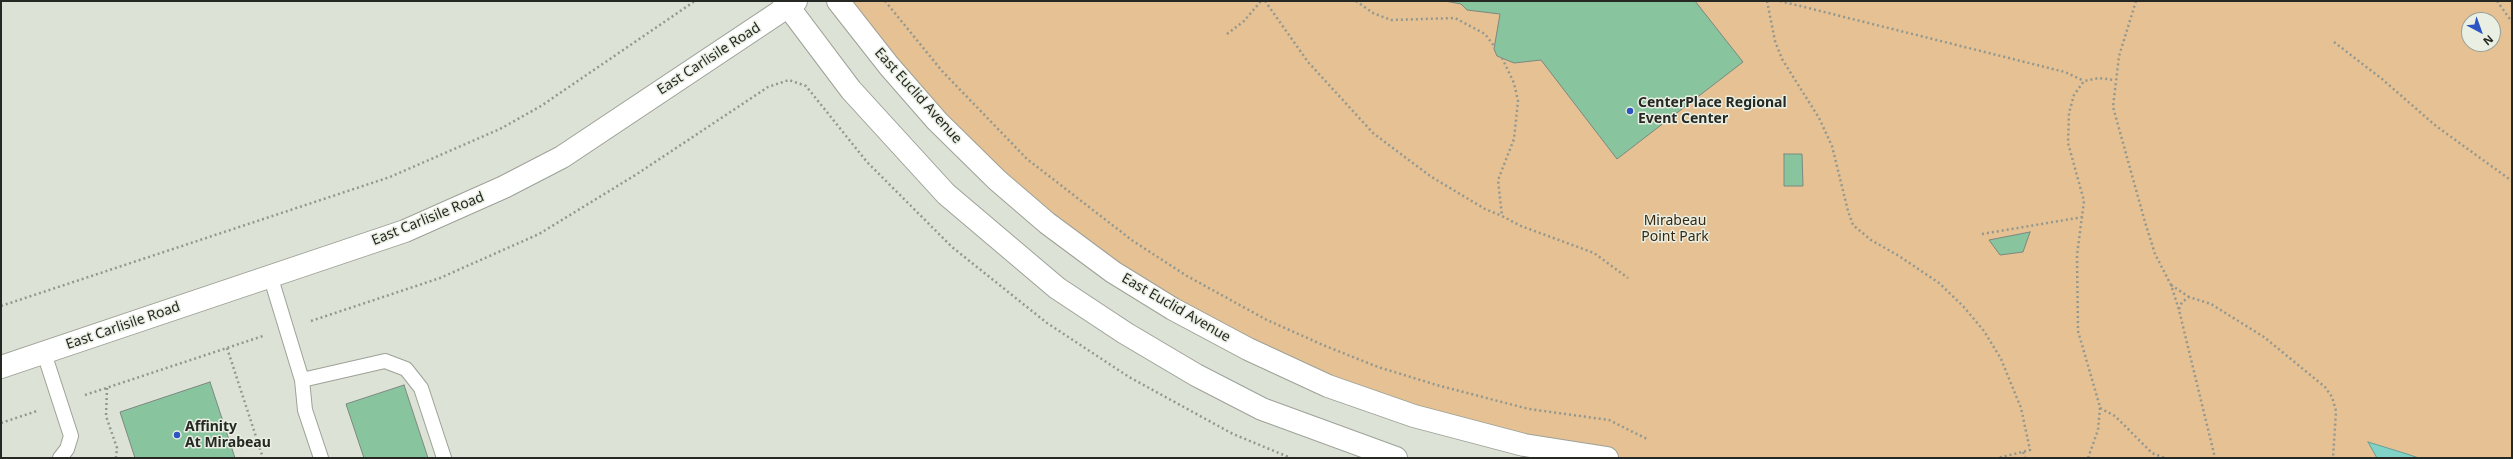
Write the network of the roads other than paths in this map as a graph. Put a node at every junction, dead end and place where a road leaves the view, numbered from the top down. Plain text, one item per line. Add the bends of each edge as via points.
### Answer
1 (838, 1) edge
2 (789, 3) edge
3 (270, 275) junction
4 (44, 353) junction
5 (1, 367) edge
6 (302, 380) junction
7 (60, 458) edge
8 (321, 458) edge
9 (444, 458) edge
10 (1396, 458) edge
11 (1607, 458) edge

1 - 11 street, East Euclid Avenue via 889,66 937,121 997,180 1053,227 1113,272 1174,309 1248,349 1328,386 1414,416 1524,445
2 - 3 street, East Carlisile Road via 562,157 504,187 405,231
2 - 10 street via 851,90 946,194 1057,288 1124,333 1262,409
3 - 4 street, East Carlisile Road
3 - 6 lane
4 - 5 street, East Carlisile Road
4 - 7 lane via 71,436 67,449
6 - 8 lane via 305,410
6 - 9 lane via 384,361 406,369 421,388

